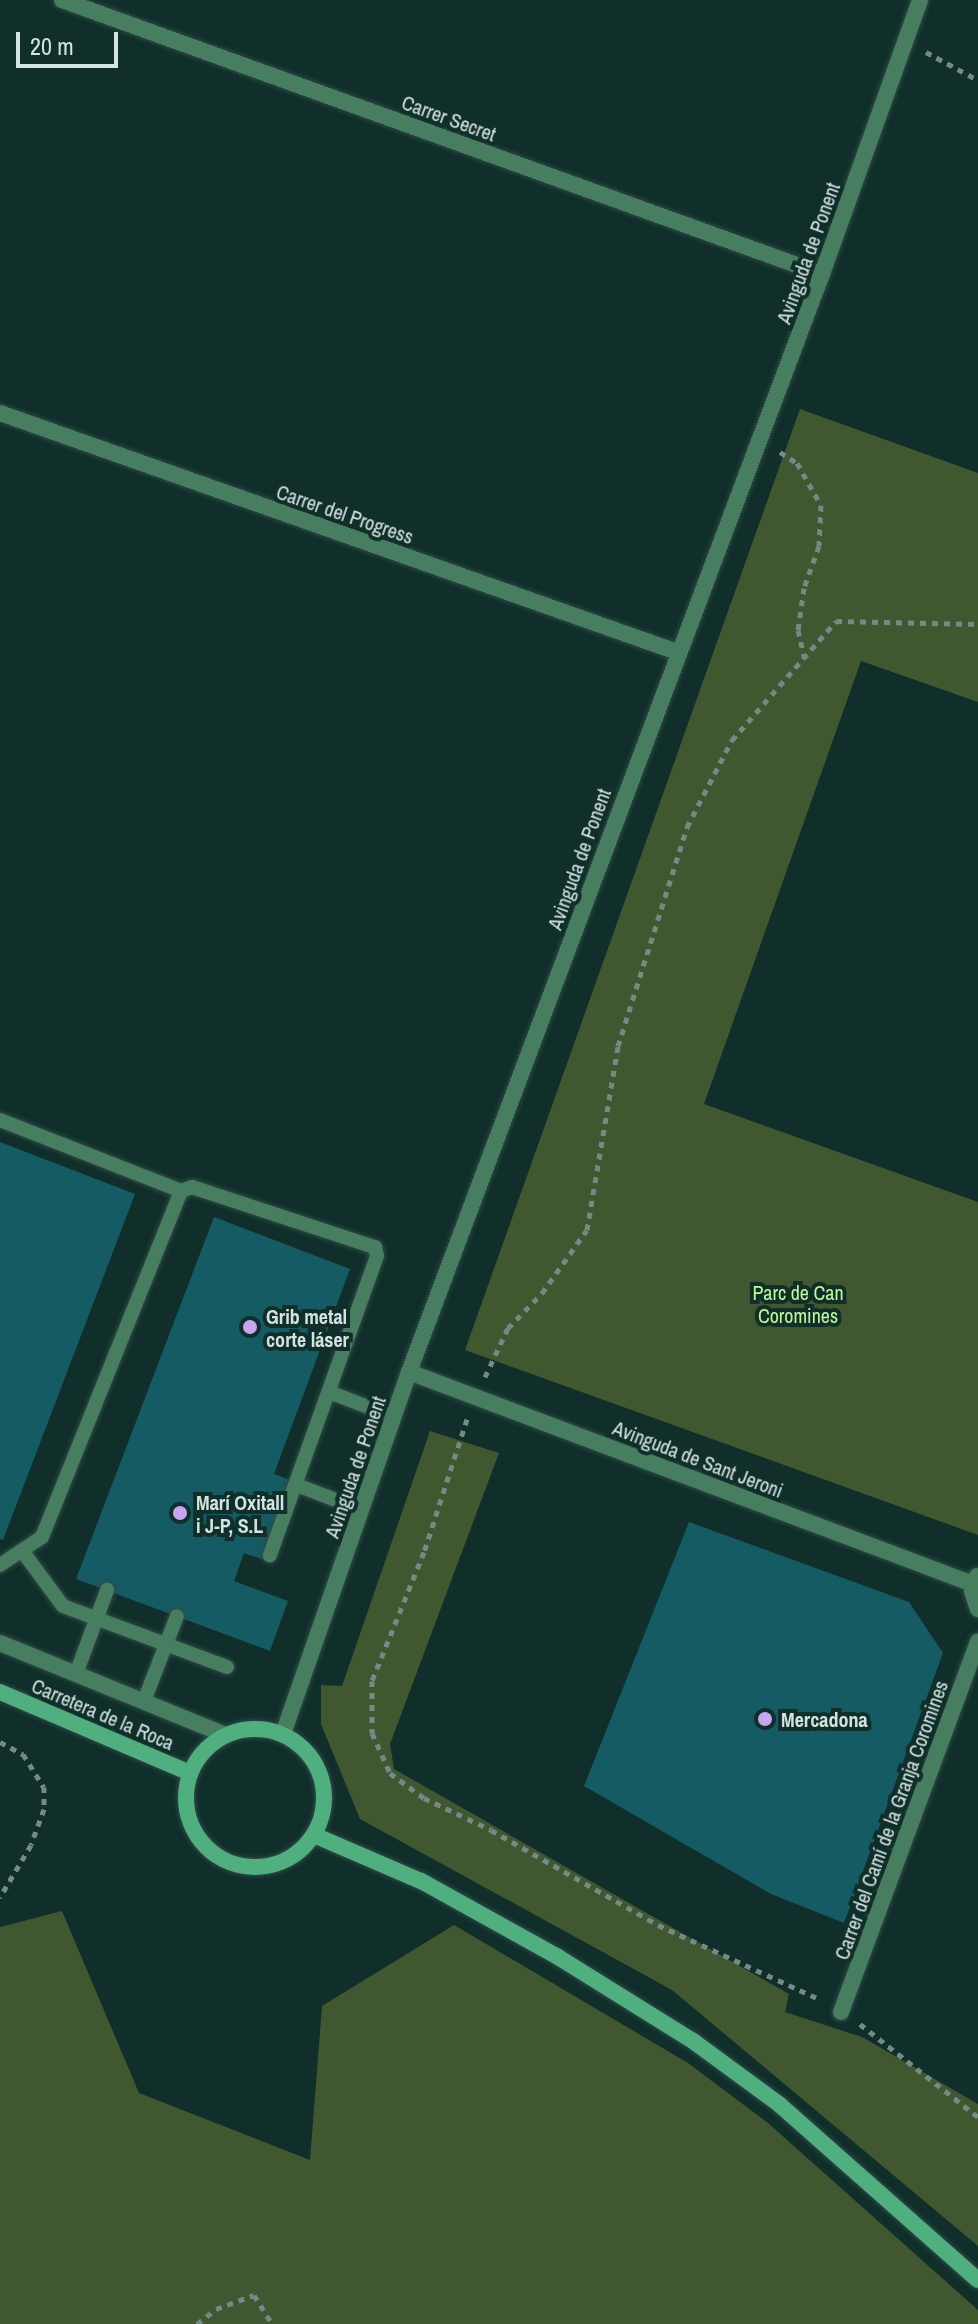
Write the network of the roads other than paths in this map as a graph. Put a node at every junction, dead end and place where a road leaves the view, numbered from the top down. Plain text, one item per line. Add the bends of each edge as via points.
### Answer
1 (62, 0) edge
2 (920, 0) edge
3 (822, 274) junction
4 (0, 413) edge
5 (677, 652) junction
6 (0, 1120) edge
7 (181, 1191) junction
8 (409, 1372) junction
9 (329, 1392) junction
10 (394, 1417) junction
11 (297, 1485) junction
12 (361, 1510) junction
13 (23, 1552) junction
14 (270, 1555) dead end
15 (0, 1565) edge
16 (976, 1580) edge
17 (107, 1590) dead end
18 (978, 1609) edge
19 (177, 1616) dead end
20 (96, 1619) junction
21 (978, 1641) edge
22 (0, 1643) edge
23 (166, 1644) junction
24 (227, 1667) dead end
25 (76, 1674) junction
26 (0, 1692) edge
27 (144, 1701) junction
28 (283, 1734) junction
29 (226, 1735) junction
30 (190, 1773) junction
31 (314, 1835) junction
32 (841, 2012) road end
33 (978, 2280) edge

1 - 3 street, Carrer Secret
2 - 3 street, Avinguda de Ponent
3 - 5 street, Avinguda de Ponent
4 - 5 street, Carrer del Progress
5 - 8 street, Avinguda de Ponent
6 - 7 lane
7 - 9 lane via 192,1187 375,1247 377,1256
7 - 13 lane via 42,1537
8 - 10 street, Avinguda de Ponent
8 - 16 street, Avinguda de Sant Jeroni
9 - 10 lane
9 - 11 lane
10 - 12 street, Avinguda de Ponent
11 - 12 lane
11 - 14 lane
12 - 28 street, Avinguda de Ponent
13 - 15 lane
13 - 20 lane via 63,1606
16 - 18 street
17 - 20 lane
19 - 23 lane
20 - 23 lane
20 - 25 lane
21 - 32 street, Carrer del Camí de la Granja Coromines
22 - 25 street
23 - 24 lane
23 - 27 lane
25 - 27 street
26 - 30 street, Carretera de la Roca
27 - 29 street
28 - 29 street via 259,1728
28 - 31 street via 307,1752 322,1777 324,1807
29 - 30 street via 211,1743
30 - 31 street via 187,1815 199,1840 219,1858 244,1868 272,1866 296,1855
31 - 33 street via 421,1881 693,2041 780,2105

